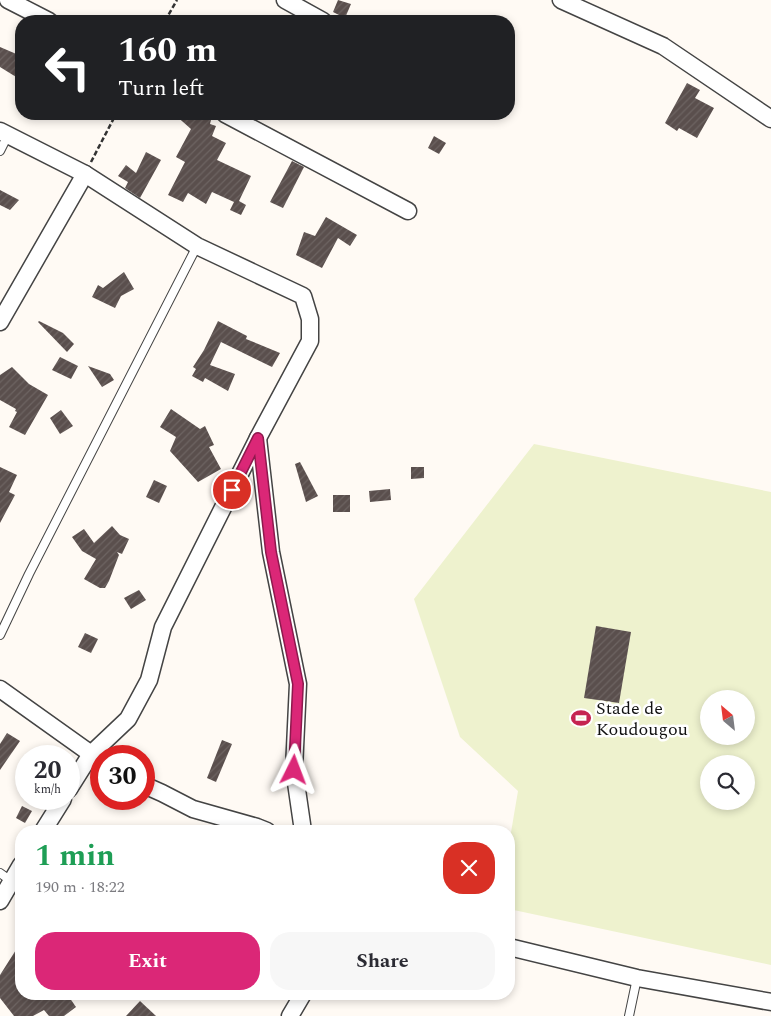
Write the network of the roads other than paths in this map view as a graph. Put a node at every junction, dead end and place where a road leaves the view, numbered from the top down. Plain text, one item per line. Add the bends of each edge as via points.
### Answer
1 (8, 0) edge
2 (285, 0) edge
3 (561, 0) edge
4 (37, 15) edge
5 (312, 15) edge
6 (236, 120) edge
7 (771, 120) edge
8 (4, 133) edge
9 (0, 151) edge
10 (85, 174) junction
11 (408, 211) dead end
12 (197, 246) junction
13 (0, 322) edge
14 (258, 438) junction
15 (0, 635) edge
16 (0, 689) edge
17 (106, 745) edge
18 (90, 753) edge
19 (90, 764) edge
20 (80, 776) edge
21 (155, 790) edge
22 (56, 810) edge
23 (47, 825) edge
24 (249, 825) edge
25 (302, 825) edge
26 (6, 877) edge
27 (0, 901) edge
28 (515, 948) edge
29 (637, 978) junction
30 (299, 1000) edge
31 (771, 1002) edge
32 (290, 1016) edge
33 (629, 1016) edge

1 - 4 street
2 - 5 street
3 - 7 street via 663,46
6 - 11 street
8 - 9 lane
8 - 10 street
10 - 12 street
10 - 13 street
12 - 14 street via 303,296 310,319 310,341
12 - 15 lane
14 - 17 street via 163,627 149,680 128,719
14 - 25 street via 271,552 298,684 294,770
16 - 18 street
19 - 20 street
21 - 24 street via 193,810
22 - 23 street
26 - 27 street
28 - 29 street
29 - 31 street
29 - 33 lane
30 - 32 street

